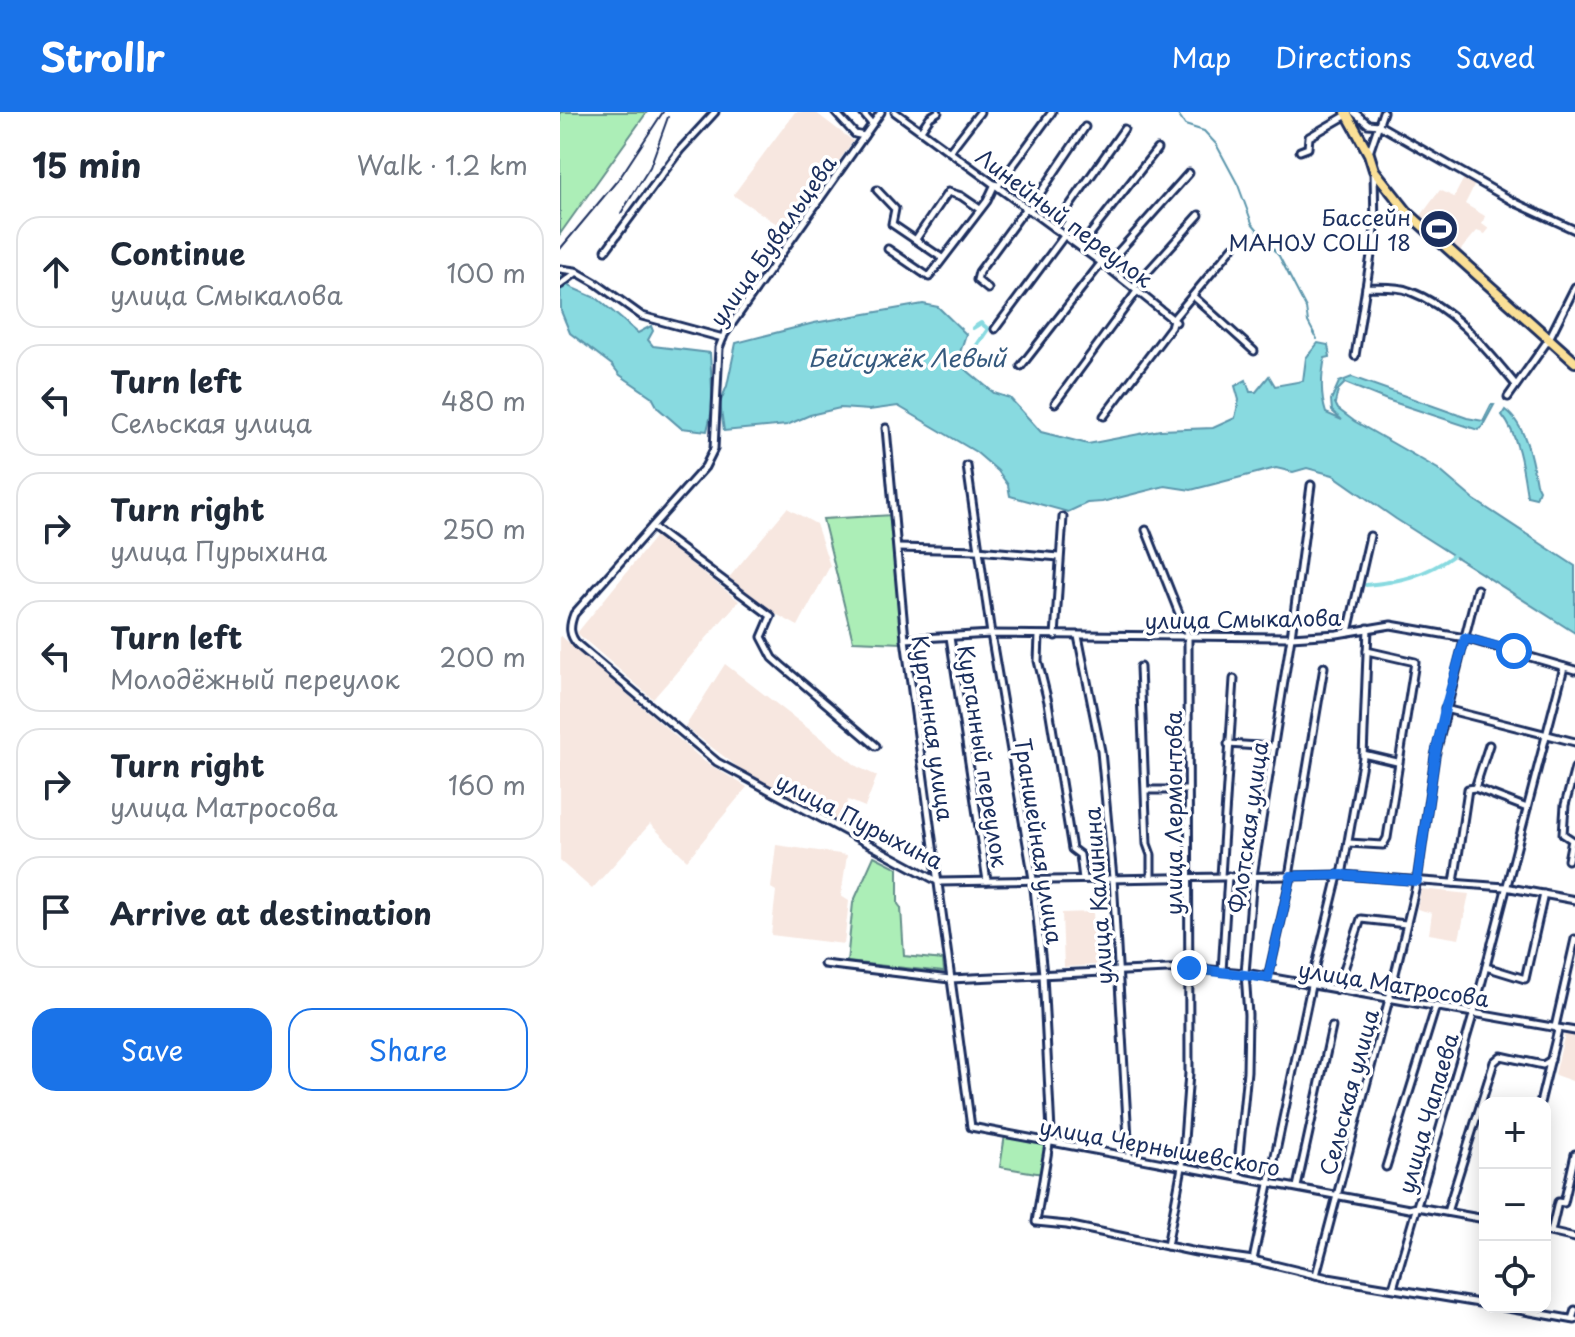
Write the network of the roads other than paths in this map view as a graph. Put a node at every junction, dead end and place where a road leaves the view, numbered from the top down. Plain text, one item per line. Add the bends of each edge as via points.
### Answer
1 (715, 112) edge
2 (835, 112) edge
3 (862, 112) edge
4 (881, 112) edge
5 (895, 112) edge
6 (938, 112) edge
7 (980, 112) edge
8 (1052, 112) edge
9 (1383, 112) edge
10 (1349, 113) edge
11 (872, 124) junction
12 (1379, 125) junction
13 (1085, 127) dead end
14 (1124, 129) dead end
15 (921, 130) junction
16 (864, 136) junction
17 (1157, 149) dead end
18 (950, 151) junction
19 (1300, 151) dead end
20 (1369, 154) junction
21 (1374, 170) junction
22 (1189, 173) dead end
23 (996, 185) junction
24 (877, 190) dead end
25 (980, 209) junction
26 (1028, 209) junction
27 (1199, 215) dead end
28 (1054, 228) junction
29 (1575, 230) edge
30 (1064, 236) junction
31 (916, 239) junction
32 (1080, 247) junction
33 (1233, 247) dead end
34 (888, 249) dead end
35 (606, 250) dead end
36 (942, 258) junction
37 (1104, 264) junction
38 (560, 269) edge
39 (577, 272) junction
40 (560, 285) edge
41 (1366, 287) junction
42 (1575, 287) edge
43 (1136, 288) junction
44 (988, 289) dead end
45 (1193, 296) junction
46 (1175, 320) junction
47 (995, 329) dead end
48 (723, 338) junction
49 (1549, 339) junction
50 (719, 348) joint
51 (1254, 351) dead end
52 (1355, 356) dead end
53 (1575, 362) edge
54 (1021, 366) dead end
55 (1516, 385) junction
56 (1508, 397) dead end
57 (1055, 403) dead end
58 (1104, 416) dead end
59 (886, 428) dead end
60 (967, 466) dead end
61 (1311, 485) dead end
62 (1063, 517) dead end
63 (652, 527) junction
64 (1146, 530) dead end
65 (1370, 536) dead end
66 (898, 548) junction
67 (977, 550) junction
68 (1059, 557) junction
69 (1477, 589) dead end
70 (1368, 628) junction
71 (1348, 632) junction
72 (991, 634) junction
73 (1039, 636) junction
74 (1055, 636) junction
75 (1078, 636) junction
76 (1188, 636) junction
77 (950, 637) junction
78 (1291, 637) junction
79 (1465, 638) junction
80 (905, 639) junction
81 (1367, 651) junction
82 (1140, 667) dead end
83 (1324, 667) dead end
84 (1564, 667) junction
85 (1575, 670) edge
86 (1234, 679) dead end
87 (1445, 709) junction
88 (1546, 736) junction
89 (1575, 742) edge
90 (1228, 744) junction
91 (1489, 745) dead end
92 (876, 746) dead end
93 (1274, 747) junction
94 (1363, 754) junction
95 (1397, 762) junction
96 (1575, 768) edge
97 (1475, 788) junction
98 (1146, 790) junction
99 (1187, 790) junction
100 (1527, 808) junction
101 (1574, 840) edge
102 (1348, 843) junction
103 (1568, 860) dead end
104 (1187, 876) junction
105 (1224, 876) junction
106 (1253, 876) junction
107 (1290, 876) junction
108 (1340, 876) junction
109 (1151, 877) junction
110 (1113, 878) junction
111 (1033, 879) junction
112 (1083, 879) junction
113 (987, 881) junction
114 (1417, 881) junction
115 (939, 882) junction
116 (1454, 883) junction
117 (1505, 887) junction
118 (1544, 894) junction
119 (1575, 900) edge
120 (1406, 924) junction
121 (1575, 939) edge
122 (824, 964) dead end
123 (1486, 967) junction
124 (1189, 968) junction
125 (1119, 971) junction
126 (1222, 971) junction
127 (1245, 973) junction
128 (1043, 974) junction
129 (1268, 978) junction
130 (950, 979) junction
131 (1311, 986) junction
132 (1337, 990) junction
133 (1389, 999) junction
134 (1436, 1006) junction
135 (1474, 1012) junction
136 (1332, 1027) dead end
137 (1555, 1027) junction
138 (1575, 1031) edge
139 (1551, 1060) junction
140 (1542, 1097) edge
141 (971, 1127) joint
142 (1050, 1142) junction
143 (1575, 1154) edge
144 (1129, 1156) junction
145 (1182, 1167) junction
146 (1386, 1167) dead end
147 (1237, 1175) junction
148 (1269, 1182) junction
149 (1297, 1187) junction
150 (1338, 1195) junction
151 (1417, 1207) junction
152 (1447, 1212) junction
153 (1479, 1218) edge
154 (1551, 1223) edge
155 (1551, 1233) edge
156 (1575, 1238) edge
157 (1167, 1246) junction
158 (1253, 1260) junction
159 (1316, 1275) junction
160 (1393, 1288) junction
161 (1479, 1303) edge
162 (1575, 1310) edge
163 (1535, 1313) edge
164 (1573, 1320) edge

1 - 35 street
2 - 16 street via 855,134
3 - 11 street
4 - 11 street, улица Бувальцева
5 - 15 street, Линейный переулок
6 - 15 street
7 - 18 street
8 - 23 street
9 - 12 street
10 - 12 street
10 - 19 street via 1309,137 1308,148
10 - 20 main road
11 - 16 street, улица Бувальцева
12 - 20 street
12 - 29 street via 1516,203
13 - 26 street
14 - 28 street
15 - 18 street, Линейный переулок
16 - 48 street, улица Бувальцева
17 - 32 street
18 - 23 street, Линейный переулок
20 - 21 main road
21 - 41 street via 1375,230
21 - 49 main road via 1408,213
22 - 37 street
23 - 25 street
23 - 26 street, Линейный переулок
24 - 31 street via 895,209 892,224
25 - 31 street via 948,192
25 - 36 street
26 - 28 street, Линейный переулок
26 - 44 street via 979,272 977,280
27 - 43 street
28 - 30 street, Линейный переулок
30 - 32 street, Линейный переулок
30 - 47 street
31 - 36 street
32 - 37 street, Линейный переулок
33 - 45 street
34 - 36 street via 929,277
37 - 43 street, Линейный переулок
37 - 54 street
38 - 39 street
39 - 40 street
39 - 48 street via 642,316
41 - 52 street
41 - 55 street via 1408,290 1441,309 1472,333
42 - 49 street
43 - 46 street, Линейный переулок
43 - 57 street
45 - 46 street
45 - 51 street
46 - 58 street
48 - 50 street, улица Бувальцева
49 - 53 main road
49 - 55 street
50 - 63 street, улица Пурыхина via 714,449 705,467
55 - 56 street
59 - 66 street, Курганная улица
60 - 67 street, Траншейная улица
61 - 78 street, Флотская улица
62 - 68 street
63 - 92 street via 771,616 762,637 773,658
63 - 115 street, улица Пурыхина via 574,614 572,638 717,762
64 - 76 street, улица Лермонтова
65 - 71 street
66 - 67 street
66 - 80 street, Курганная улица
67 - 68 street
67 - 72 street, Траншейная улица
68 - 74 street
69 - 79 street, Сельская улица
70 - 71 street, улица Смыкалова
70 - 79 street, улица Смыкалова via 1391,625
70 - 81 street
71 - 78 street, улица Смыкалова
72 - 73 street, улица Смыкалова
72 - 77 street, улица Смыкалова
72 - 111 street, Траншейная улица
73 - 74 street, улица Смыкалова
73 - 112 street via 1038,661 1072,849 1080,855
74 - 75 street, улица Смыкалова
75 - 76 street, улица Смыкалова
75 - 110 street, улица Калинина via 1101,751
76 - 78 street, улица Смыкалова
76 - 99 street, улица Лермонтова
77 - 80 street, улица Смыкалова
77 - 113 street, Курганный переулок
78 - 93 street, Флотская улица
79 - 84 street, улица Смыкалова
79 - 87 street, Сельская улица
80 - 115 street, Курганная улица
81 - 94 street
81 - 95 street via 1415,662
82 - 98 street
83 - 107 street
84 - 85 street, улица Смыкалова
84 - 88 street, улица Чапаева
86 - 90 street
87 - 88 street
87 - 114 street, Сельская улица
88 - 89 street
88 - 100 street, улица Чапаева
90 - 93 street
90 - 105 street
91 - 97 street
93 - 106 street, Флотская улица
94 - 95 street
94 - 102 street
95 - 102 street via 1385,842
96 - 101 street via 1563,834
97 - 100 street
97 - 116 street via 1468,789
98 - 99 street
98 - 109 street
99 - 104 street, улица Лермонтова
100 - 117 street, улица Чапаева
101 - 103 street
102 - 108 street
104 - 105 street, улица Пурыхина
104 - 109 street, улица Пурыхина
104 - 124 street, улица Лермонтова
105 - 106 street, улица Пурыхина
105 - 126 street
106 - 107 street, улица Пурыхина
106 - 127 street, Флотская улица
107 - 108 street, улица Пурыхина
107 - 129 street
108 - 114 street, улица Пурыхина
108 - 131 street
109 - 110 street, улица Пурыхина
110 - 112 street, улица Пурыхина
110 - 125 street, улица Калинина
111 - 112 street, улица Пурыхина
111 - 113 street, улица Пурыхина
111 - 128 street, Траншейная улица
113 - 115 street, улица Пурыхина
114 - 116 street, улица Пурыхина
114 - 120 street, Сельская улица
115 - 130 street, Курганная улица
116 - 117 street, улица Пурыхина
117 - 118 street, улица Пурыхина
117 - 123 street, улица Чапаева
118 - 119 street, улица Пурыхина
118 - 123 street via 1525,979
120 - 132 street via 1361,919
120 - 133 street, Сельская улица
121 - 137 street
122 - 130 street, улица Матросова
123 - 135 street, улица Чапаева
124 - 125 street, улица Матросова
124 - 126 street, улица Матросова
124 - 145 street, улица Лермонтова
125 - 128 street, улица Матросова
125 - 144 street, улица Калинина
126 - 127 street, улица Матросова
127 - 129 street, улица Матросова
127 - 147 street, Флотская улица via 1247,1071
128 - 130 street, улица Матросова
128 - 142 street, Траншейная улица
129 - 131 street, улица Матросова
130 - 141 street, Курганная улица
131 - 132 street, улица Матросова
131 - 148 street
132 - 133 street, улица Матросова
133 - 134 street, улица Матросова
133 - 150 street, Сельская улица
134 - 135 street, улица Матросова
134 - 146 street
135 - 137 street, улица Матросова
135 - 151 street, улица Чапаева
136 - 149 street
137 - 138 street, улица Матросова
137 - 139 street
139 - 140 street
139 - 152 street via 1543,1065 1501,1056 1494,1062
141 - 142 street, улица Чернышевского
142 - 144 street, улица Чернышевского
142 - 157 street, Траншейная улица via 1036,1222
143 - 154 street via 1564,1203 1558,1202
144 - 145 street, улица Чернышевского
145 - 147 street, улица Чернышевского
145 - 157 street, улица Лермонтова
147 - 148 street, улица Чернышевского
148 - 149 street, улица Чернышевского
148 - 158 street
149 - 150 street, улица Чернышевского
150 - 151 street, улица Чернышевского
150 - 159 street, Сельская улица
151 - 152 street, улица Чернышевского
151 - 160 street, улица Чапаева
152 - 153 street, улица Чернышевского
155 - 156 street
157 - 158 street
158 - 159 street
159 - 160 street
160 - 161 street
162 - 164 street
163 - 164 street

